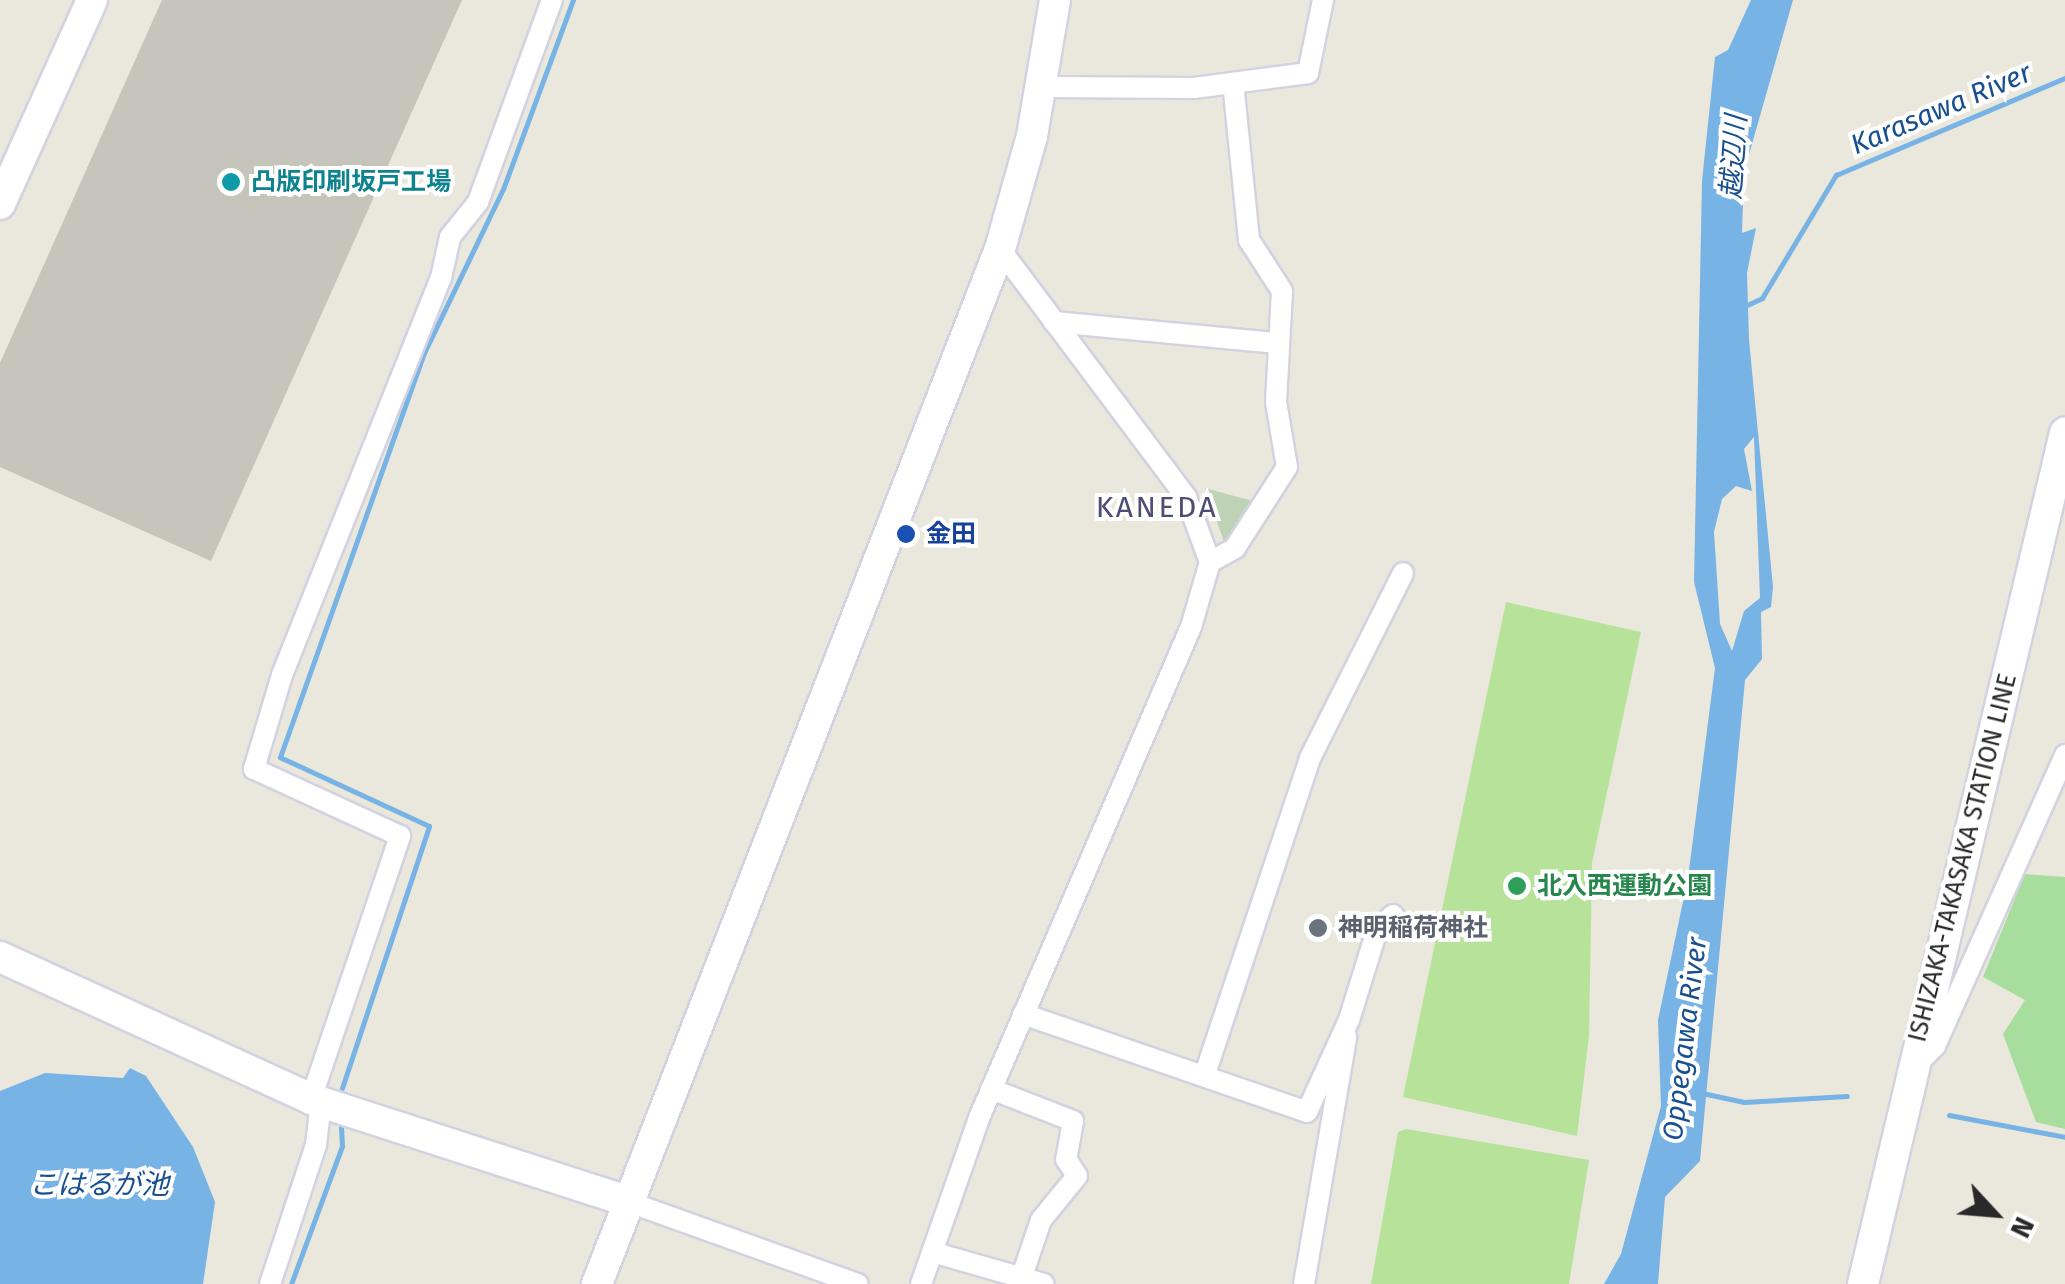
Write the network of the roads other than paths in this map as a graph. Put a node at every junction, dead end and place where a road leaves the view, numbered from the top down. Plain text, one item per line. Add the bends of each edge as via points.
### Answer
1 (92, 0) edge
2 (552, 0) edge
3 (1055, 0) edge
4 (1323, 0) edge
5 (1233, 83) junction
6 (1043, 87) junction
7 (11, 151) edge
8 (0, 204) edge
9 (1000, 249) junction
10 (1054, 322) junction
11 (1278, 342) junction
12 (2065, 433) edge
13 (1210, 562) junction
14 (1403, 574) dead end
15 (2065, 755) edge
16 (1393, 915) dead end
17 (0, 957) edge
18 (1023, 1014) junction
19 (1349, 1020) junction
20 (1205, 1074) junction
21 (1910, 1077) junction
22 (991, 1088) junction
23 (316, 1101) junction
24 (626, 1201) junction
25 (932, 1252) junction
26 (1030, 1282) edge
27 (270, 1284) edge
28 (597, 1284) edge
29 (858, 1284) edge
30 (921, 1284) edge
31 (1304, 1284) edge
32 (1863, 1284) edge
33 (1877, 1284) edge

1 - 7 street
2 - 23 street via 478,202 450,237 441,278 282,675 254,769 400,836
3 - 6 street
4 - 5 street via 1308,73
5 - 6 street
5 - 11 street via 1249,240 1282,291
6 - 9 street
7 - 8 street
9 - 10 street
9 - 24 street
10 - 11 street
10 - 13 street via 1186,497
11 - 13 street via 1276,402 1287,467 1235,548
12 - 21 street, ISHIZAKA-TAKASAKA STATION LINE
13 - 18 street via 1191,627
14 - 20 street via 1310,758
15 - 21 street via 1935,1046
16 - 19 street via 1377,930
17 - 23 street
18 - 20 street
18 - 22 street
19 - 20 street via 1307,1112
19 - 31 street
21 - 32 street, ISHIZAKA-TAKASAKA STATION LINE
21 - 33 street via 1906,1142
22 - 25 street
22 - 26 street via 1073,1121 1066,1159 1077,1176 1041,1220
23 - 24 street
23 - 27 street via 316,1145
24 - 28 street
24 - 29 street
25 - 26 street
25 - 30 street

